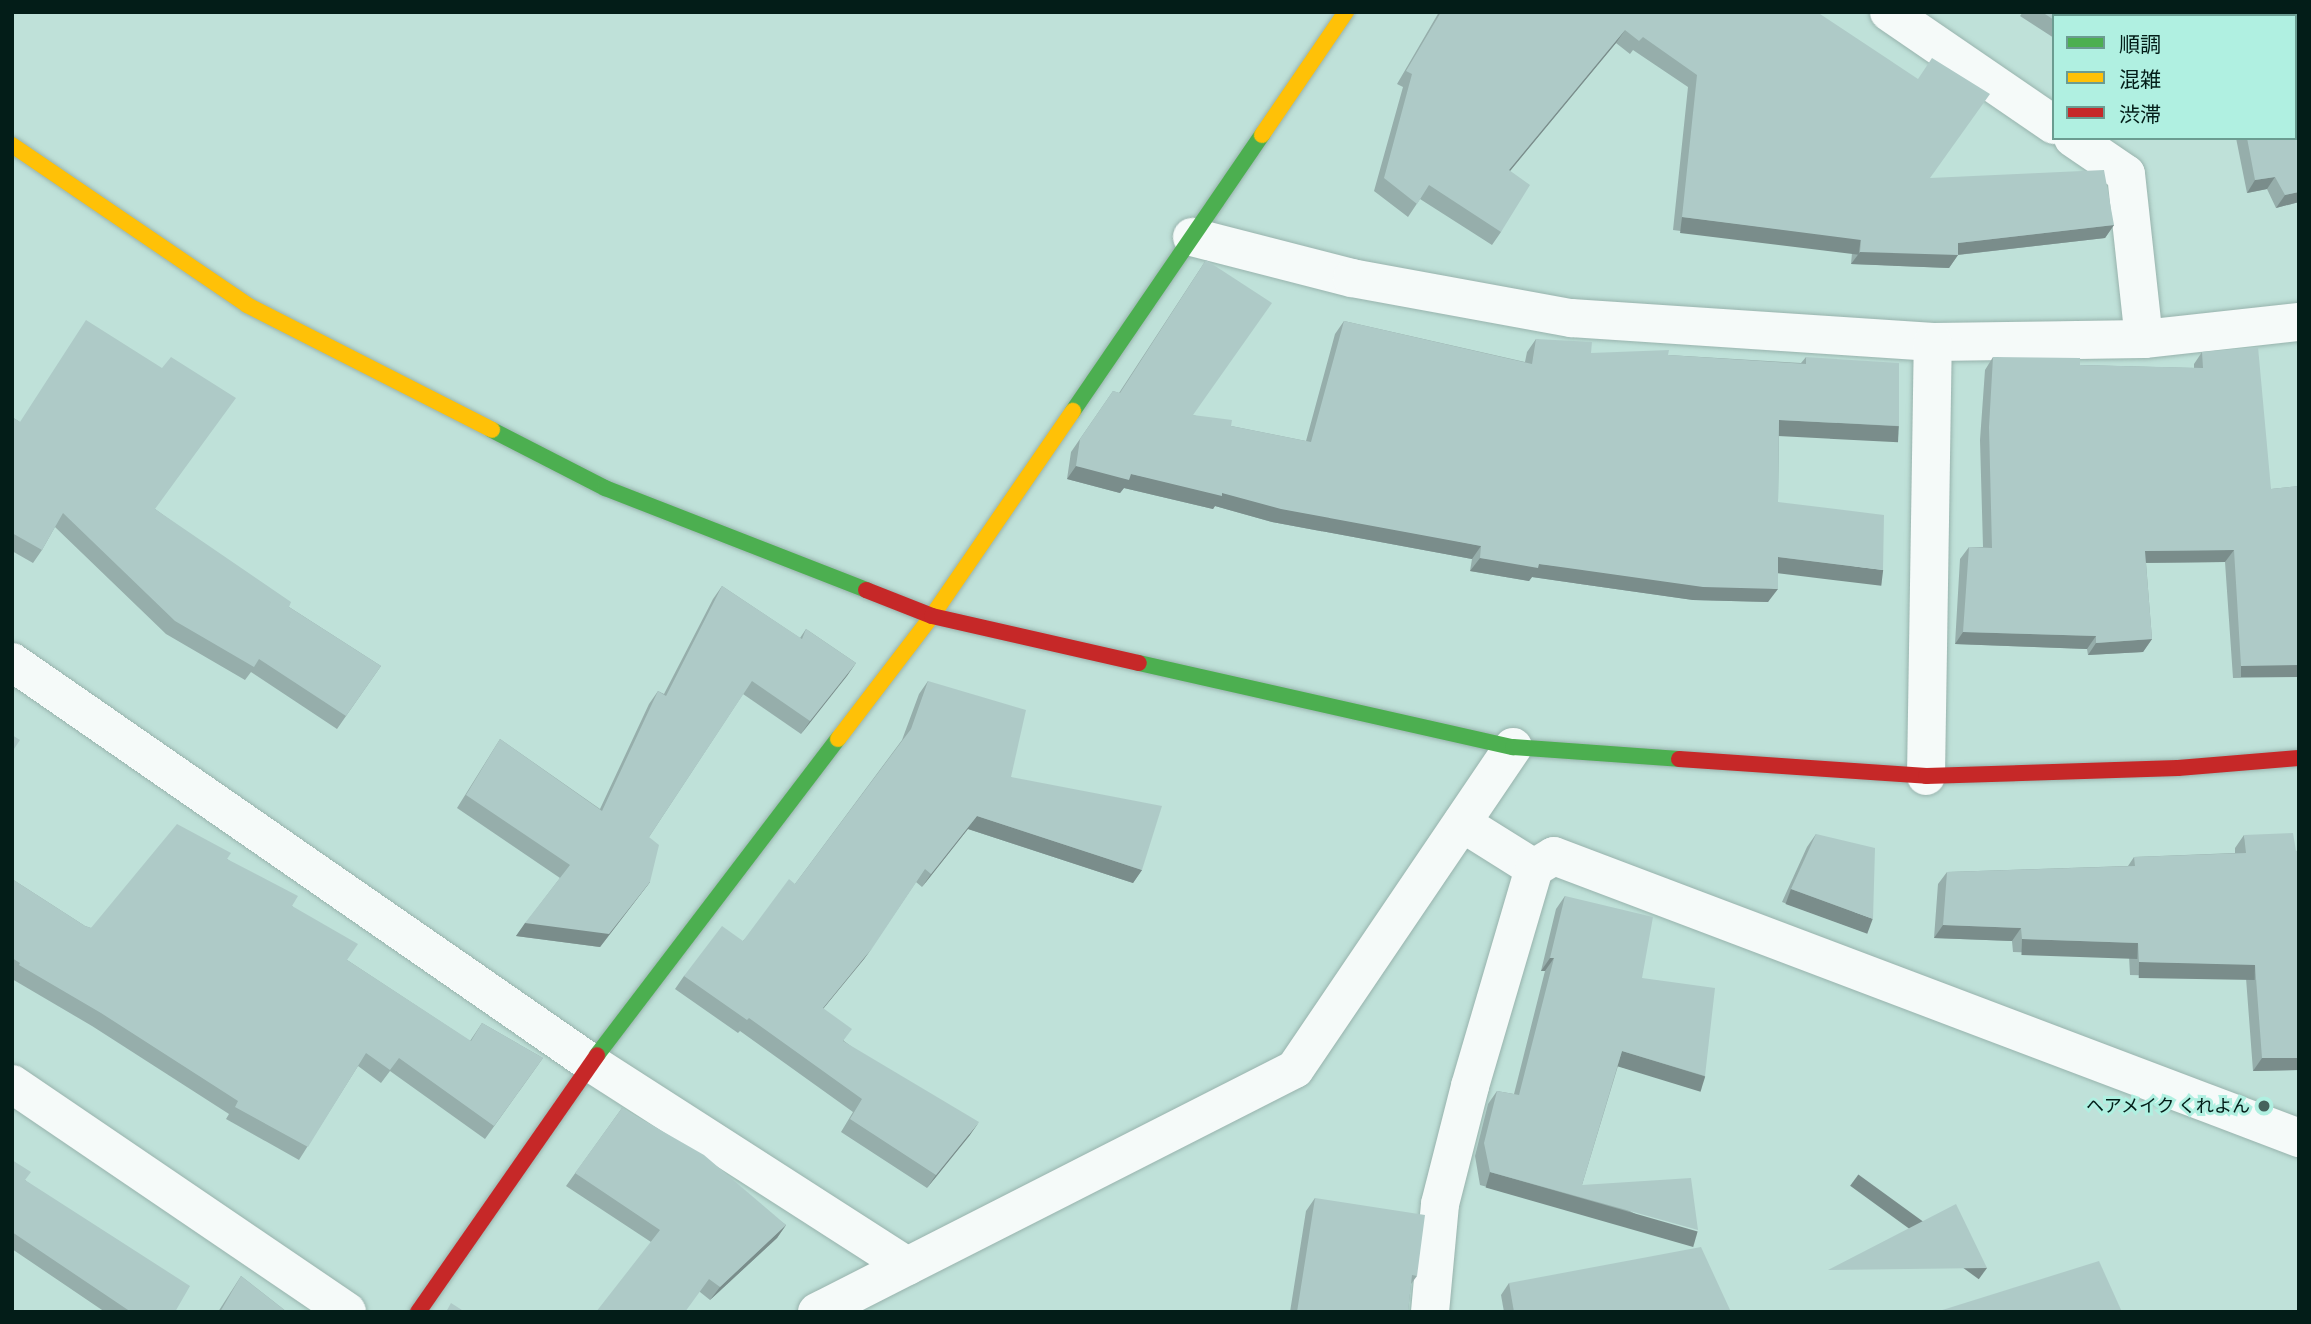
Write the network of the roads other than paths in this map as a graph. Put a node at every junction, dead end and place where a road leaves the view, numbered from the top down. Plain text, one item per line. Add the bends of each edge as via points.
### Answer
1 (1346, 12) edge
2 (1889, 12) edge
3 (2052, 124) edge
4 (2076, 140) edge
5 (12, 145) edge
6 (1192, 237) junction
7 (2299, 322) edge
8 (2144, 339) junction
9 (1933, 342) junction
10 (932, 616) junction
11 (12, 662) edge
12 (1513, 747) junction
13 (2299, 758) edge
14 (1926, 776) junction
15 (1462, 823) junction
16 (1534, 868) junction
17 (591, 1063) junction
18 (12, 1084) edge
19 (2299, 1138) edge
20 (907, 1266) junction
21 (347, 1312) edge
22 (418, 1312) edge
23 (817, 1312) edge
24 (1430, 1312) edge

1 - 6 street
2 - 3 street
4 - 8 street via 2126,174
5 - 10 street via 247,305 604,488
6 - 9 street via 1352,278 1571,317
6 - 10 street
7 - 8 street
8 - 9 street
9 - 14 street
10 - 12 street
10 - 17 street
11 - 17 street
12 - 14 street
12 - 15 street
13 - 14 street via 2178,768
15 - 16 street
15 - 20 street via 1295,1069
16 - 19 street via 1554,856
16 - 24 street via 1440,1204
17 - 20 street
17 - 22 street
18 - 21 street
20 - 23 street

